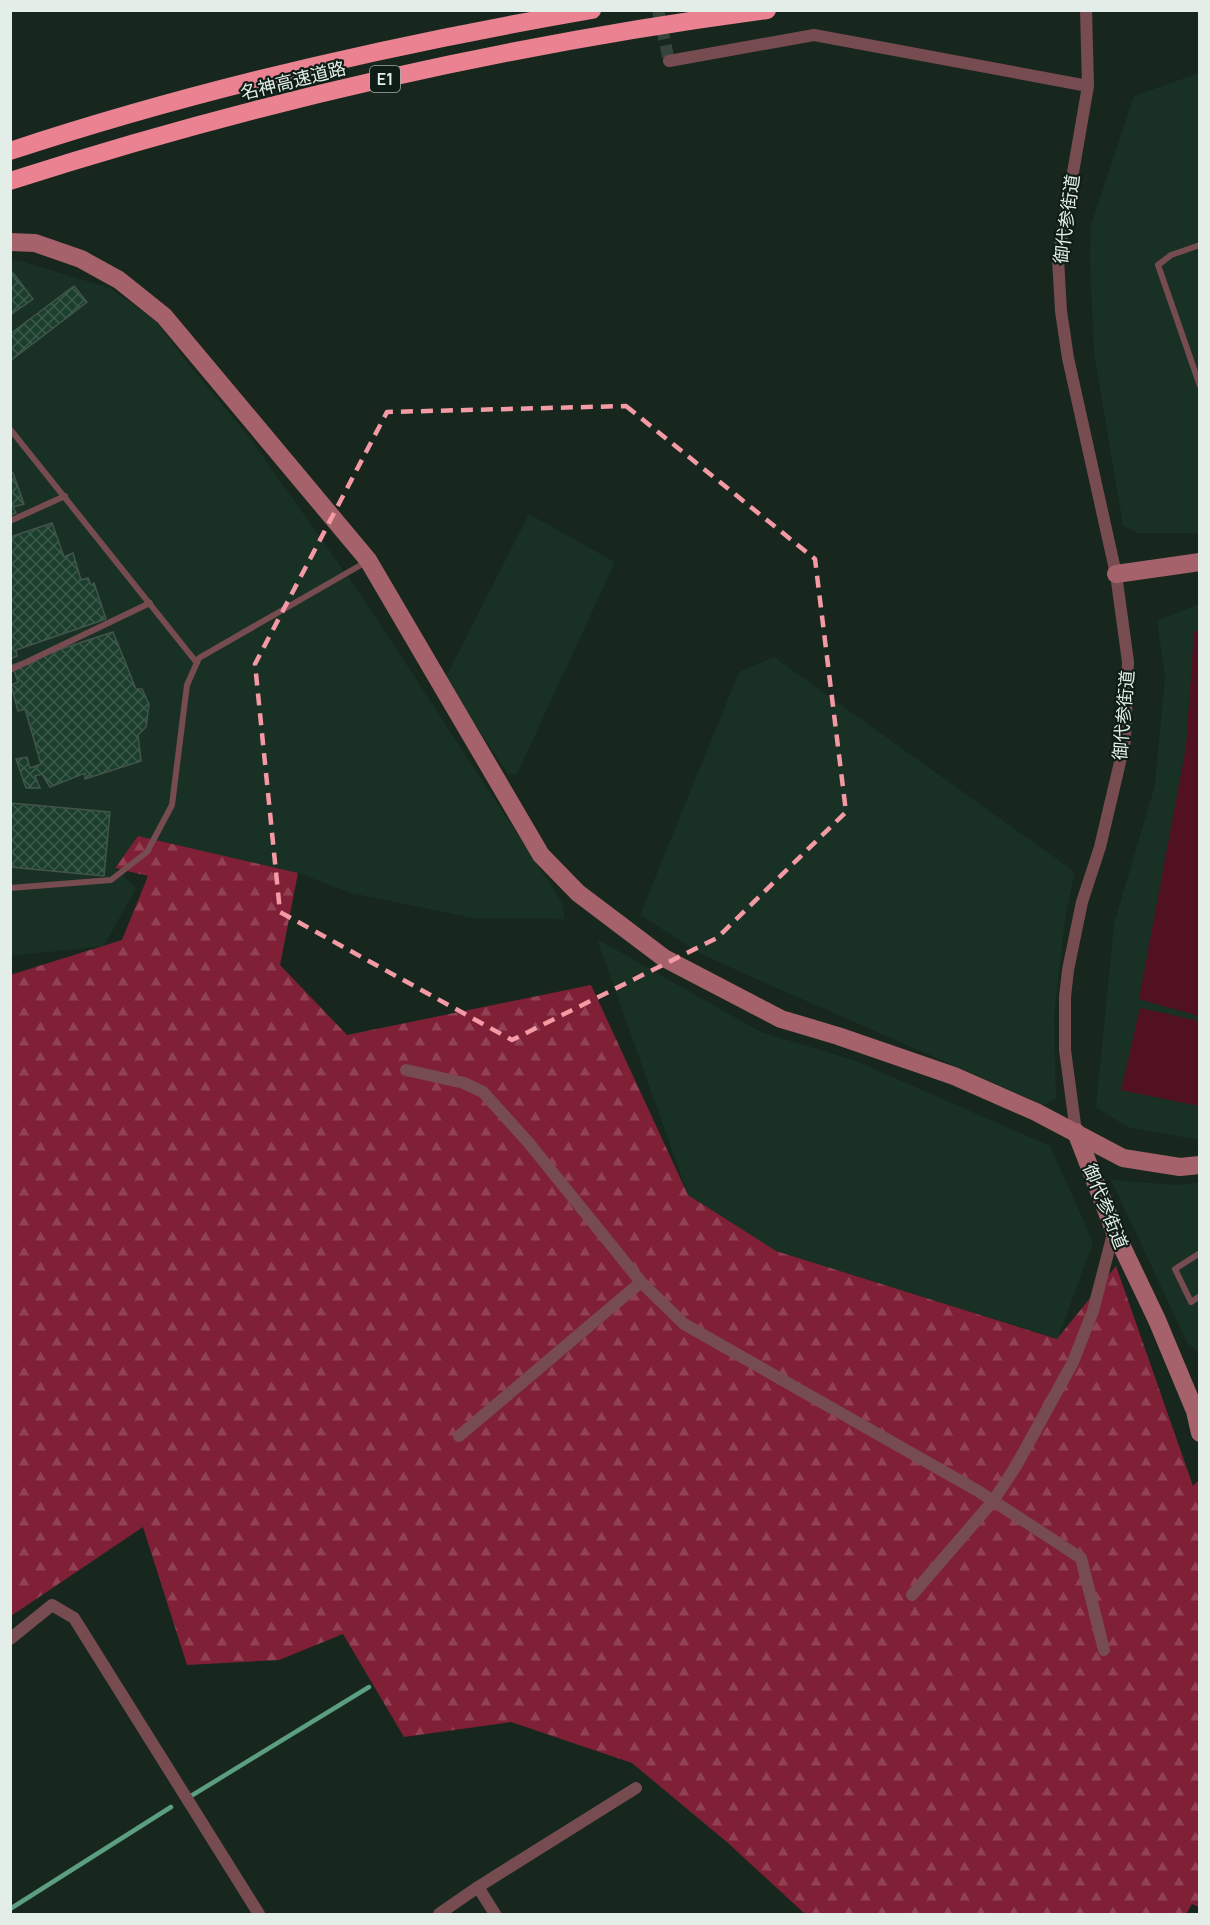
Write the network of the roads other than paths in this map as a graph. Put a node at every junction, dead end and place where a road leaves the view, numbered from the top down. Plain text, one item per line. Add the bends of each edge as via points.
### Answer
1 (592, 10) edge
2 (767, 10) edge
3 (1086, 10) edge
4 (669, 61) dead end
5 (1088, 86) junction
6 (10, 151) edge
7 (10, 181) edge
8 (10, 242) edge
9 (1200, 245) edge
10 (1200, 386) edge
11 (10, 429) edge
12 (65, 496) junction
13 (10, 521) edge
14 (368, 560) junction
15 (1200, 562) edge
16 (1116, 574) junction
17 (150, 603) junction
18 (197, 663) junction
19 (10, 670) edge
20 (10, 888) edge
21 (406, 1070) dead end
22 (1076, 1132) junction
23 (1200, 1165) edge
24 (1114, 1230) junction
25 (1200, 1253) edge
26 (641, 1282) junction
27 (1200, 1296) edge
28 (1200, 1433) edge
29 (459, 1436) dead end
30 (993, 1501) junction
31 (912, 1595) dead end
32 (10, 1639) edge
33 (1104, 1650) dead end
34 (636, 1788) dead end
35 (478, 1887) junction
36 (259, 1914) edge
37 (439, 1914) edge
38 (495, 1914) edge

1 - 6 highway, 名神高速道路 / E1 via 340,60 214,91
2 - 7 highway, 名神高速道路 / E1 via 555,45 381,80 222,119
3 - 5 street, 御代参街道
4 - 5 street via 814,35
5 - 16 street, 御代参街道 via 1058,259 1061,312
8 - 14 street via 35,243 81,259 119,280 164,316
9 - 10 lane via 1171,255 1158,265
11 - 12 lane
12 - 13 lane
12 - 17 lane
14 - 18 lane
14 - 22 street via 541,855 578,893 664,958 781,1019 954,1076
15 - 16 street
16 - 22 street, 御代参街道 via 1128,662 1125,741 1068,970 1065,1050
17 - 18 lane
17 - 19 lane
18 - 20 lane via 187,685 172,805 147,852 111,880
21 - 26 street via 464,1083 483,1092
22 - 23 street via 1123,1158 1180,1167
22 - 24 street, 御代参街道
24 - 28 street, 御代参街道 via 1157,1320 1195,1411
24 - 30 street via 1093,1311 1072,1362
25 - 27 lane via 1175,1269 1191,1302
26 - 29 street
26 - 30 street via 684,1324
30 - 31 street
30 - 33 street via 1081,1558
32 - 36 street via 52,1605 74,1618
34 - 35 street
35 - 37 street
35 - 38 street

